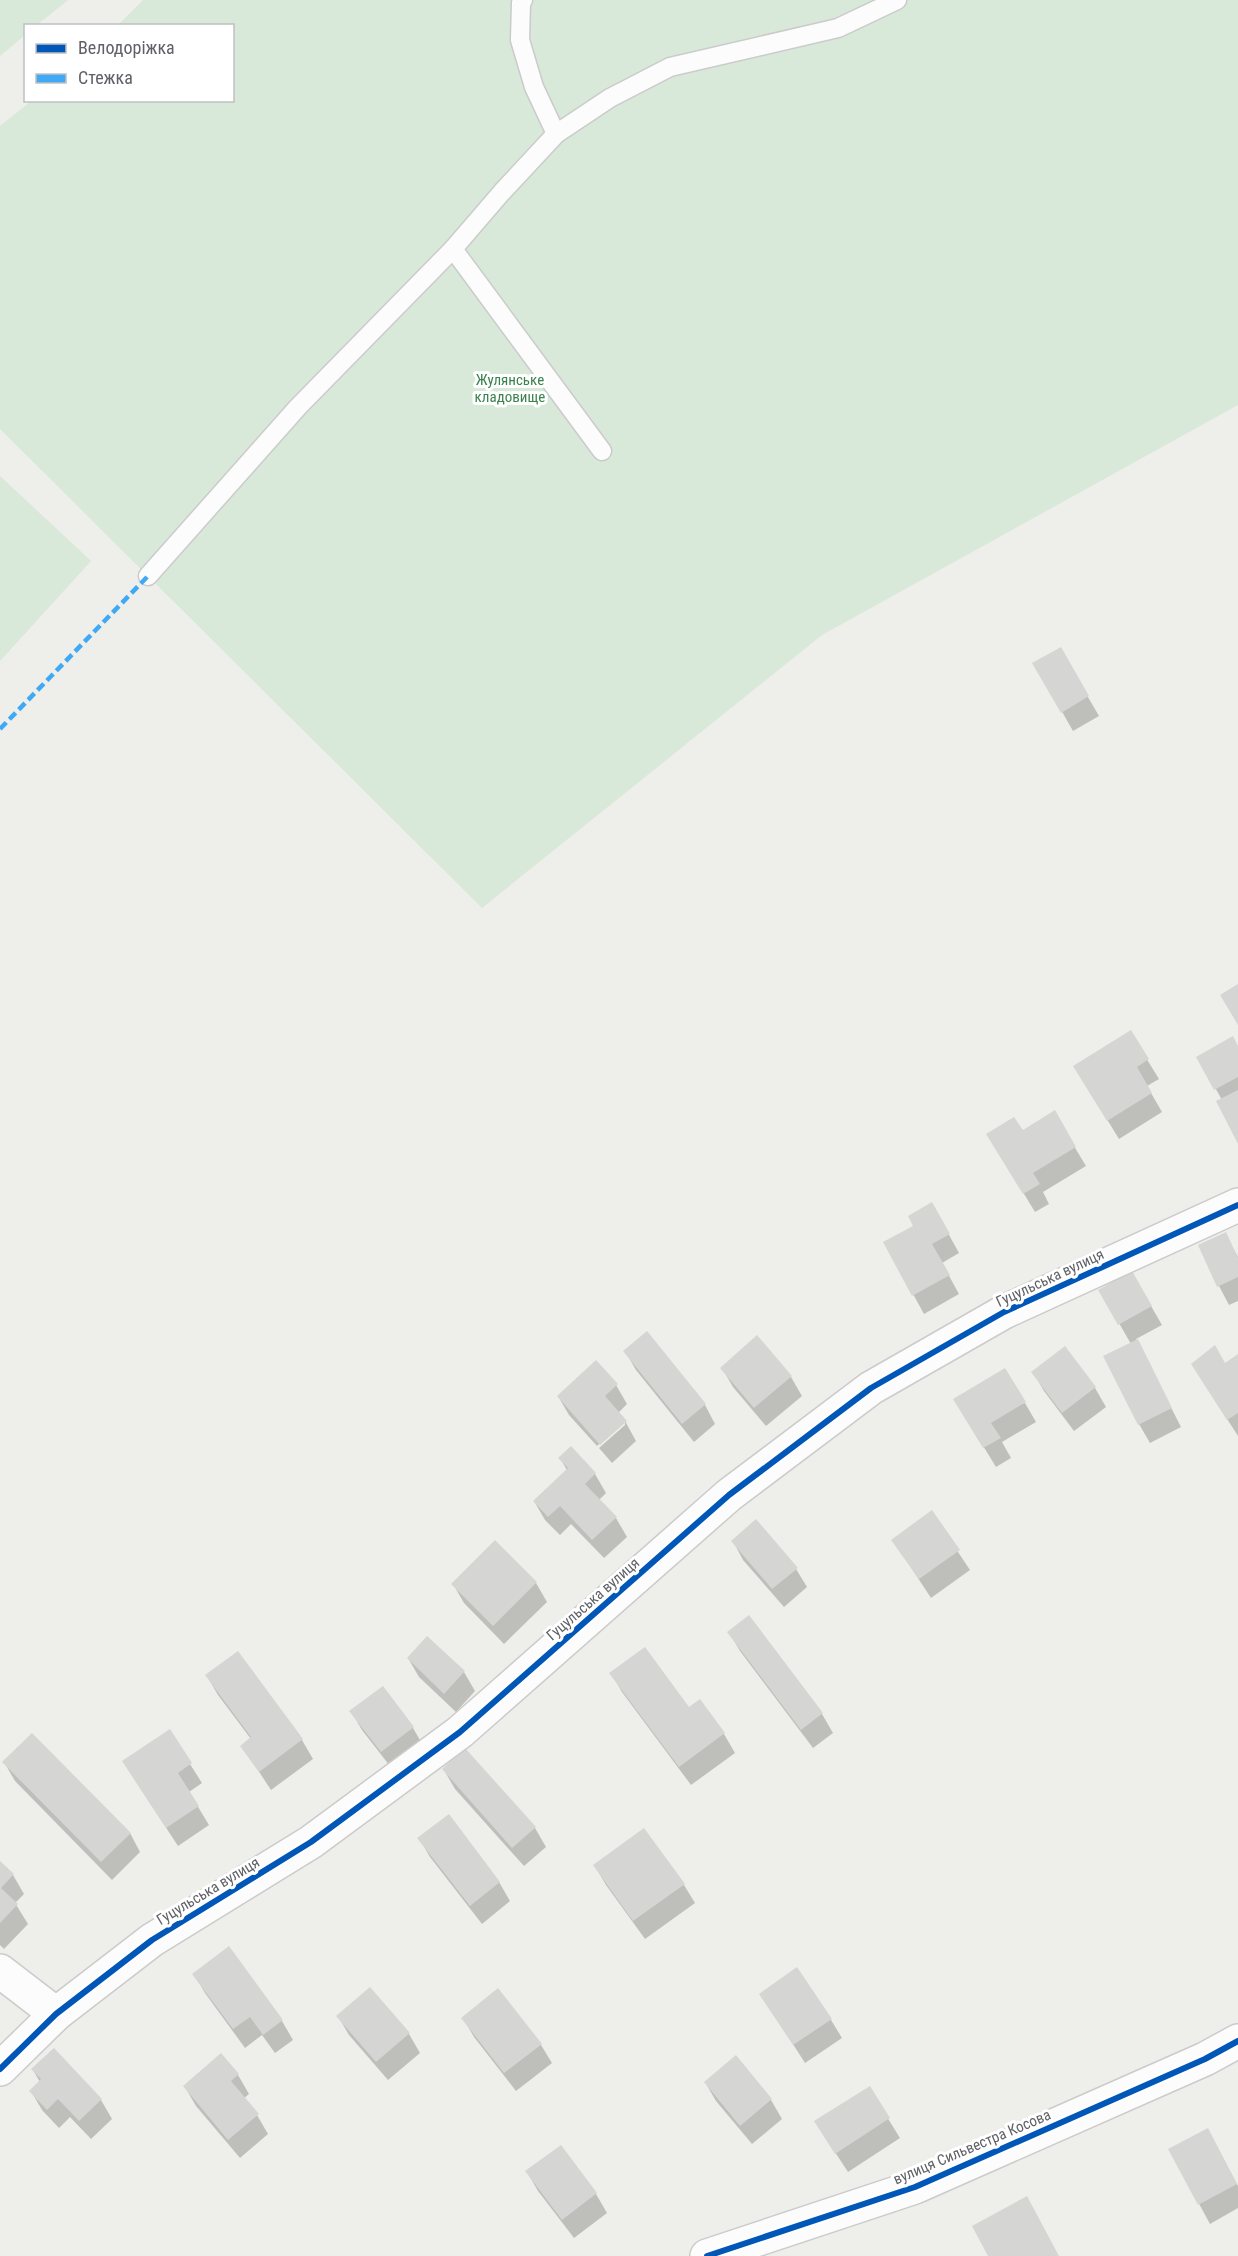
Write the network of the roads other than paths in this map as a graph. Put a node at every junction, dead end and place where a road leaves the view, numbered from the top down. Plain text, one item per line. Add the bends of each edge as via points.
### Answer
1 (523, 0) edge
2 (897, 0) edge
3 (556, 134) junction
4 (453, 249) junction
5 (602, 451) dead end
6 (148, 576) dead end
7 (1238, 1205) edge
8 (0, 1971) edge
9 (56, 2014) junction
10 (1238, 2041) edge
11 (0, 2069) edge
12 (706, 2256) edge

1 - 3 lane via 520,40 534,87
2 - 3 lane via 838,28 669,67 610,98
3 - 4 lane
4 - 5 lane
4 - 6 lane via 298,408
7 - 9 street, Гуцульська вулиця via 1004,1312 871,1388 729,1495 460,1732 311,1842 152,1940
8 - 9 street
9 - 11 street, Гуцульська вулиця
10 - 12 street, вулиця Сильвестра Косова via 915,2187

